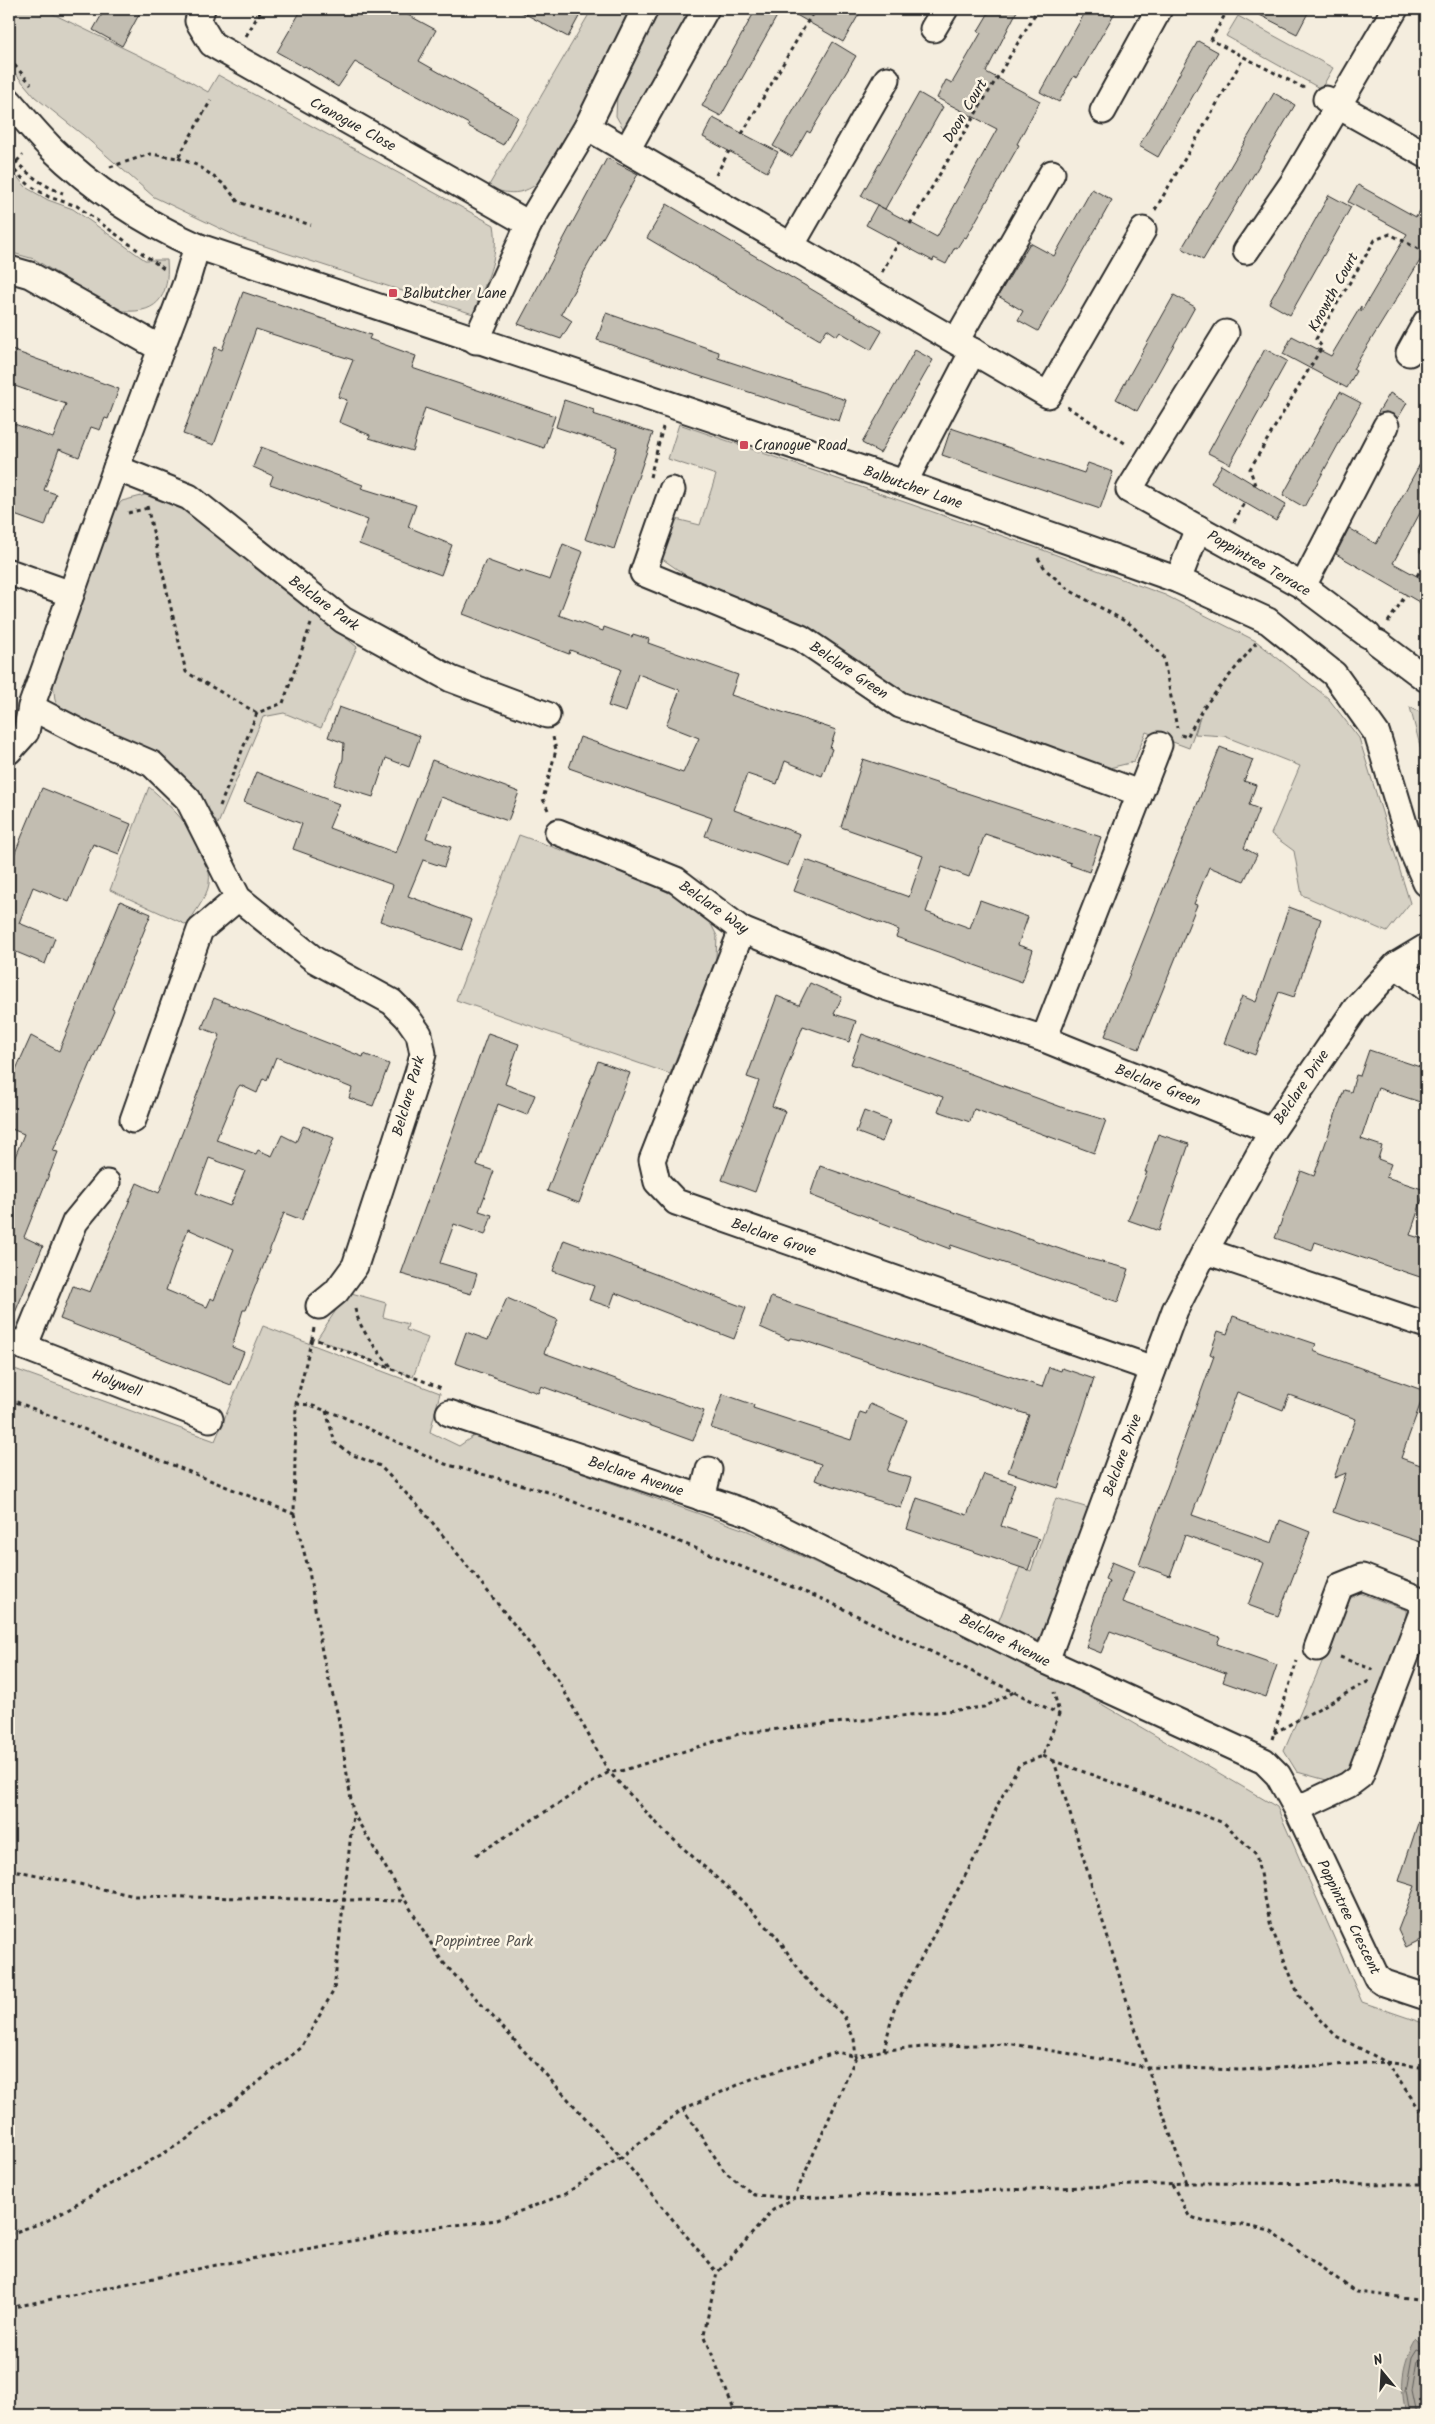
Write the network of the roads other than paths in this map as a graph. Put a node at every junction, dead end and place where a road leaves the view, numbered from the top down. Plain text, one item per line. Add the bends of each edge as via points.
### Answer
1 (202, 9) edge
2 (645, 9) edge
3 (706, 9) edge
4 (1159, 9) edge
5 (1395, 9) edge
6 (887, 79) dead end
7 (9, 101) edge
8 (1332, 102) junction
9 (1103, 111) dead end
10 (588, 127) junction
11 (627, 150) junction
12 (1426, 155) edge
13 (1052, 173) dead end
14 (529, 224) junction
15 (1143, 230) road end
16 (197, 246) junction
17 (791, 246) junction
18 (1246, 252) dead end
19 (9, 269) edge
20 (1426, 322) edge
21 (1226, 333) dead end
22 (476, 341) junction
23 (964, 346) junction
24 (160, 348) junction
25 (1409, 353) dead end
26 (1386, 426) dead end
27 (116, 468) junction
28 (904, 483) junction
29 (672, 490) road end
30 (1198, 528) junction
31 (9, 572) edge
32 (1178, 580) junction
33 (1304, 586) junction
34 (71, 594) junction
35 (1426, 679) edge
36 (31, 707) junction
37 (546, 715) road end
38 (1159, 745) dead end
39 (9, 751) edge
40 (1139, 793) junction
41 (1415, 821) edge
42 (558, 832) road end
43 (1426, 883) edge
44 (238, 898) junction
45 (742, 930) junction
46 (1426, 947) edge
47 (1396, 965) junction
48 (870, 981) joint
49 (1426, 988) edge
50 (1044, 1039) junction
51 (132, 1120) dead end
52 (1272, 1131) junction
53 (107, 1183) dead end
54 (1205, 1252) junction
55 (319, 1306) road end
56 (1426, 1325) edge
57 (16, 1344) edge
58 (1153, 1369) junction
59 (448, 1413) road end
60 (210, 1419) dead end
61 (709, 1470) dead end
62 (702, 1498) junction
63 (1426, 1602) edge
64 (1317, 1648) road end
65 (1046, 1661) junction
66 (1297, 1809) junction
67 (1426, 1997) edge

1 - 14 street, Cranogue Close via 198,21 212,44
2 - 10 street
3 - 11 street
4 - 9 street
5 - 8 street
6 - 17 street
7 - 16 street, Balbutcher Lane via 50,147 95,186 171,235
8 - 12 street
8 - 18 street via 1292,184
10 - 11 street
10 - 14 street
11 - 17 street
13 - 23 street
14 - 22 street
15 - 23 street via 1052,387
16 - 22 street, Balbutcher Lane
16 - 24 street
17 - 23 street
19 - 24 street via 30,275
20 - 25 street
21 - 30 street, Poppintree Terrace via 1130,490
22 - 28 street, Balbutcher Lane
23 - 28 street
24 - 27 street
26 - 33 street
27 - 34 street
27 - 37 street, Belclare Park via 189,497 312,614 343,620 451,679
28 - 32 street, Balbutcher Lane
29 - 40 street, Belclare Green via 643,573 801,638 900,705
30 - 32 street, Poppintree Terrace
30 - 33 street, Poppintree Terrace
31 - 34 street
32 - 41 street, Balbutcher Lane via 1268,621 1334,674 1377,734
33 - 35 street, Poppintree Terrace via 1377,635
34 - 36 street
36 - 39 street via 26,732
36 - 44 street, Belclare Park via 152,764 188,798
38 - 40 street
40 - 50 street
41 - 43 street, Balbutcher Lane via 1413,853
42 - 45 street, Belclare Way via 676,880
44 - 51 street via 200,930
44 - 55 street, Belclare Park via 315,960 392,1002 418,1034 423,1054 355,1266 336,1292
45 - 48 street, Belclare Way
45 - 58 street, Belclare Grove via 652,1160 657,1182 676,1202
46 - 47 street, Belclare Drive
47 - 49 street
47 - 52 street, Belclare Drive via 1356,1008
48 - 50 street, Belclare Green
50 - 52 street, Belclare Green
52 - 54 street, Belclare Drive
53 - 57 street, Holywell via 75,1222
54 - 56 street
54 - 58 street, Belclare Drive via 1175,1310
57 - 60 street, Holywell
58 - 65 street, Belclare Drive
59 - 62 street, Belclare Avenue
61 - 62 street
62 - 65 street, Belclare Avenue via 751,1514
63 - 64 street via 1362,1577 1340,1586
63 - 66 street via 1388,1676 1360,1776
65 - 66 street, Belclare Avenue via 1264,1761 1278,1775
66 - 67 street, Poppintree Crescent via 1377,1978

